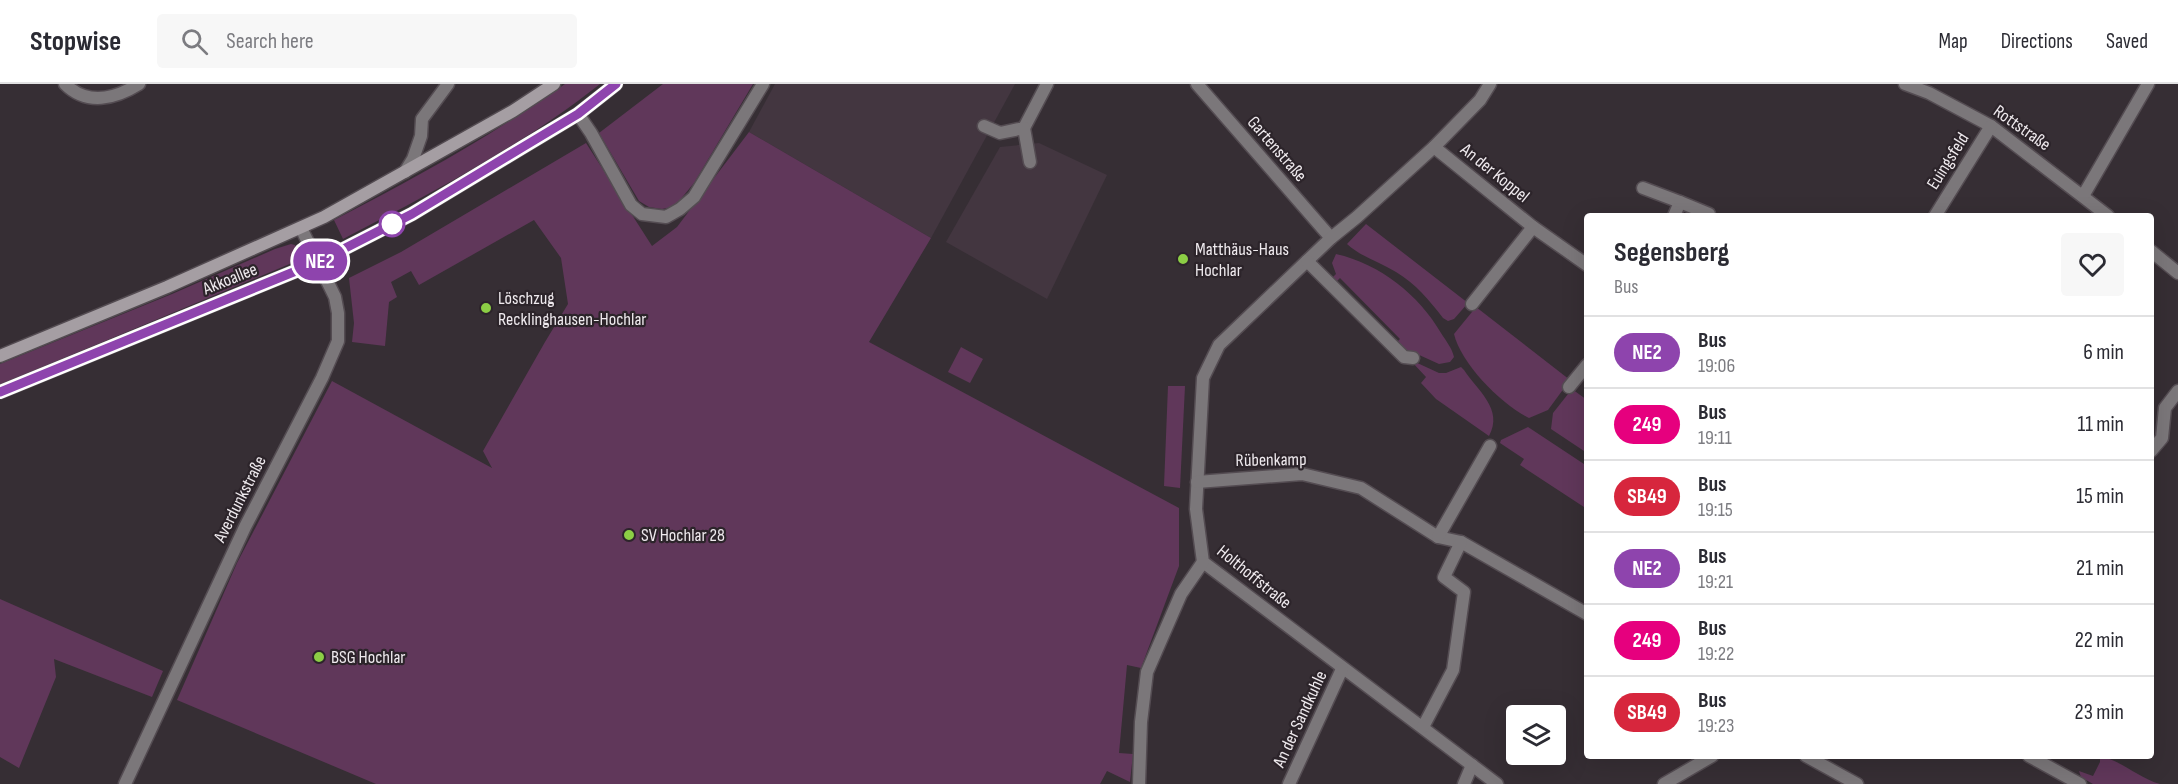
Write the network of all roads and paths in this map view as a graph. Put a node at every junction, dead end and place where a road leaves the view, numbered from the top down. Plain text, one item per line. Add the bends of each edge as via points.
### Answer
1 (65, 84) edge
2 (139, 84) edge
3 (448, 84) edge
4 (554, 84) edge
5 (616, 84) edge
6 (763, 84) edge
7 (1047, 84) edge
8 (1197, 84) edge
9 (1490, 84) edge
10 (1905, 84) edge
11 (2148, 84) edge
12 (578, 114) junction
13 (984, 126) dead end
14 (1991, 126) junction
15 (1024, 128) junction
16 (1434, 147) junction
17 (1030, 162) dead end
18 (405, 172) junction
19 (1643, 188) dead end
20 (2083, 196) junction
21 (1680, 202) junction
22 (1675, 213) edge
23 (1707, 213) edge
24 (1937, 213) edge
25 (2104, 213) edge
26 (1533, 227) junction
27 (301, 228) junction
28 (1331, 237) junction
29 (2154, 253) edge
30 (1307, 261) junction
31 (318, 262) junction
32 (1584, 263) edge
33 (2178, 273) edge
34 (1472, 304) dead end
35 (0, 356) edge
36 (1413, 358) dead end
37 (1584, 369) edge
38 (1569, 387) dead end
39 (2178, 391) edge
40 (0, 392) edge
41 (1490, 446) dead end
42 (2154, 447) edge
43 (1197, 482) junction
44 (1438, 537) junction
45 (1461, 542) junction
46 (1203, 562) junction
47 (1584, 612) edge
48 (1342, 669) junction
49 (1423, 727) junction
50 (1707, 759) edge
51 (1811, 759) edge
52 (2034, 759) edge
53 (1472, 765) junction
54 (125, 784) edge
55 (1139, 784) edge
56 (1289, 784) edge
57 (1464, 784) edge
58 (1497, 784) edge
59 (1664, 784) edge
60 (1857, 784) edge
61 (2080, 784) edge

1 - 2 street via 87,98 100,99
3 - 18 street via 422,118 421,136
4 - 18 main road, Akkoallee
5 - 12 main road, Akkoallee
6 - 12 street via 694,197 666,217 642,214 631,205
7 - 15 street
8 - 28 street, Gartenstraße
9 - 16 street, Holthoffstraße via 1480,100
10 - 14 street, Rottstraße
11 - 20 street
12 - 31 main road, Akkoallee via 412,214
13 - 15 street via 1000,133
14 - 20 street, Rottstraße
14 - 24 street, Euingsfeld
15 - 17 street
16 - 26 street, An der Koppel
16 - 28 street, Holthoffstraße
18 - 27 main road, Akkoallee
19 - 21 street
20 - 25 street, Rottstraße
21 - 22 street
21 - 23 street
26 - 32 street, An der Koppel
26 - 34 street, An der Koppel
27 - 31 street, Averdunkstraße
27 - 35 main road, Akkoallee
28 - 30 street, Holthoffstraße
29 - 33 street
30 - 36 street via 1404,357
30 - 43 street, Holthoffstraße via 1220,345 1209,365 1203,378
31 - 40 main road, Akkoallee
31 - 54 street, Averdunkstraße via 335,297 338,313 334,352 245,527
37 - 38 street
39 - 42 street via 2164,408 2162,438
41 - 44 street
43 - 44 street, Rübenkamp via 1302,474 1361,488
43 - 46 street, Holthoffstraße via 1196,519
44 - 45 street, Rübenkamp
45 - 47 street, Rübenkamp
45 - 49 street via 1444,578 1464,591 1453,670
46 - 48 street, Holthoffstraße
46 - 55 street via 1181,594 1147,672
48 - 49 street, Holthoffstraße
48 - 56 street, An der Sandkuhle
49 - 53 street, Holthoffstraße
50 - 59 street
51 - 60 street
52 - 61 street
53 - 57 street
53 - 58 street, Holthoffstraße

